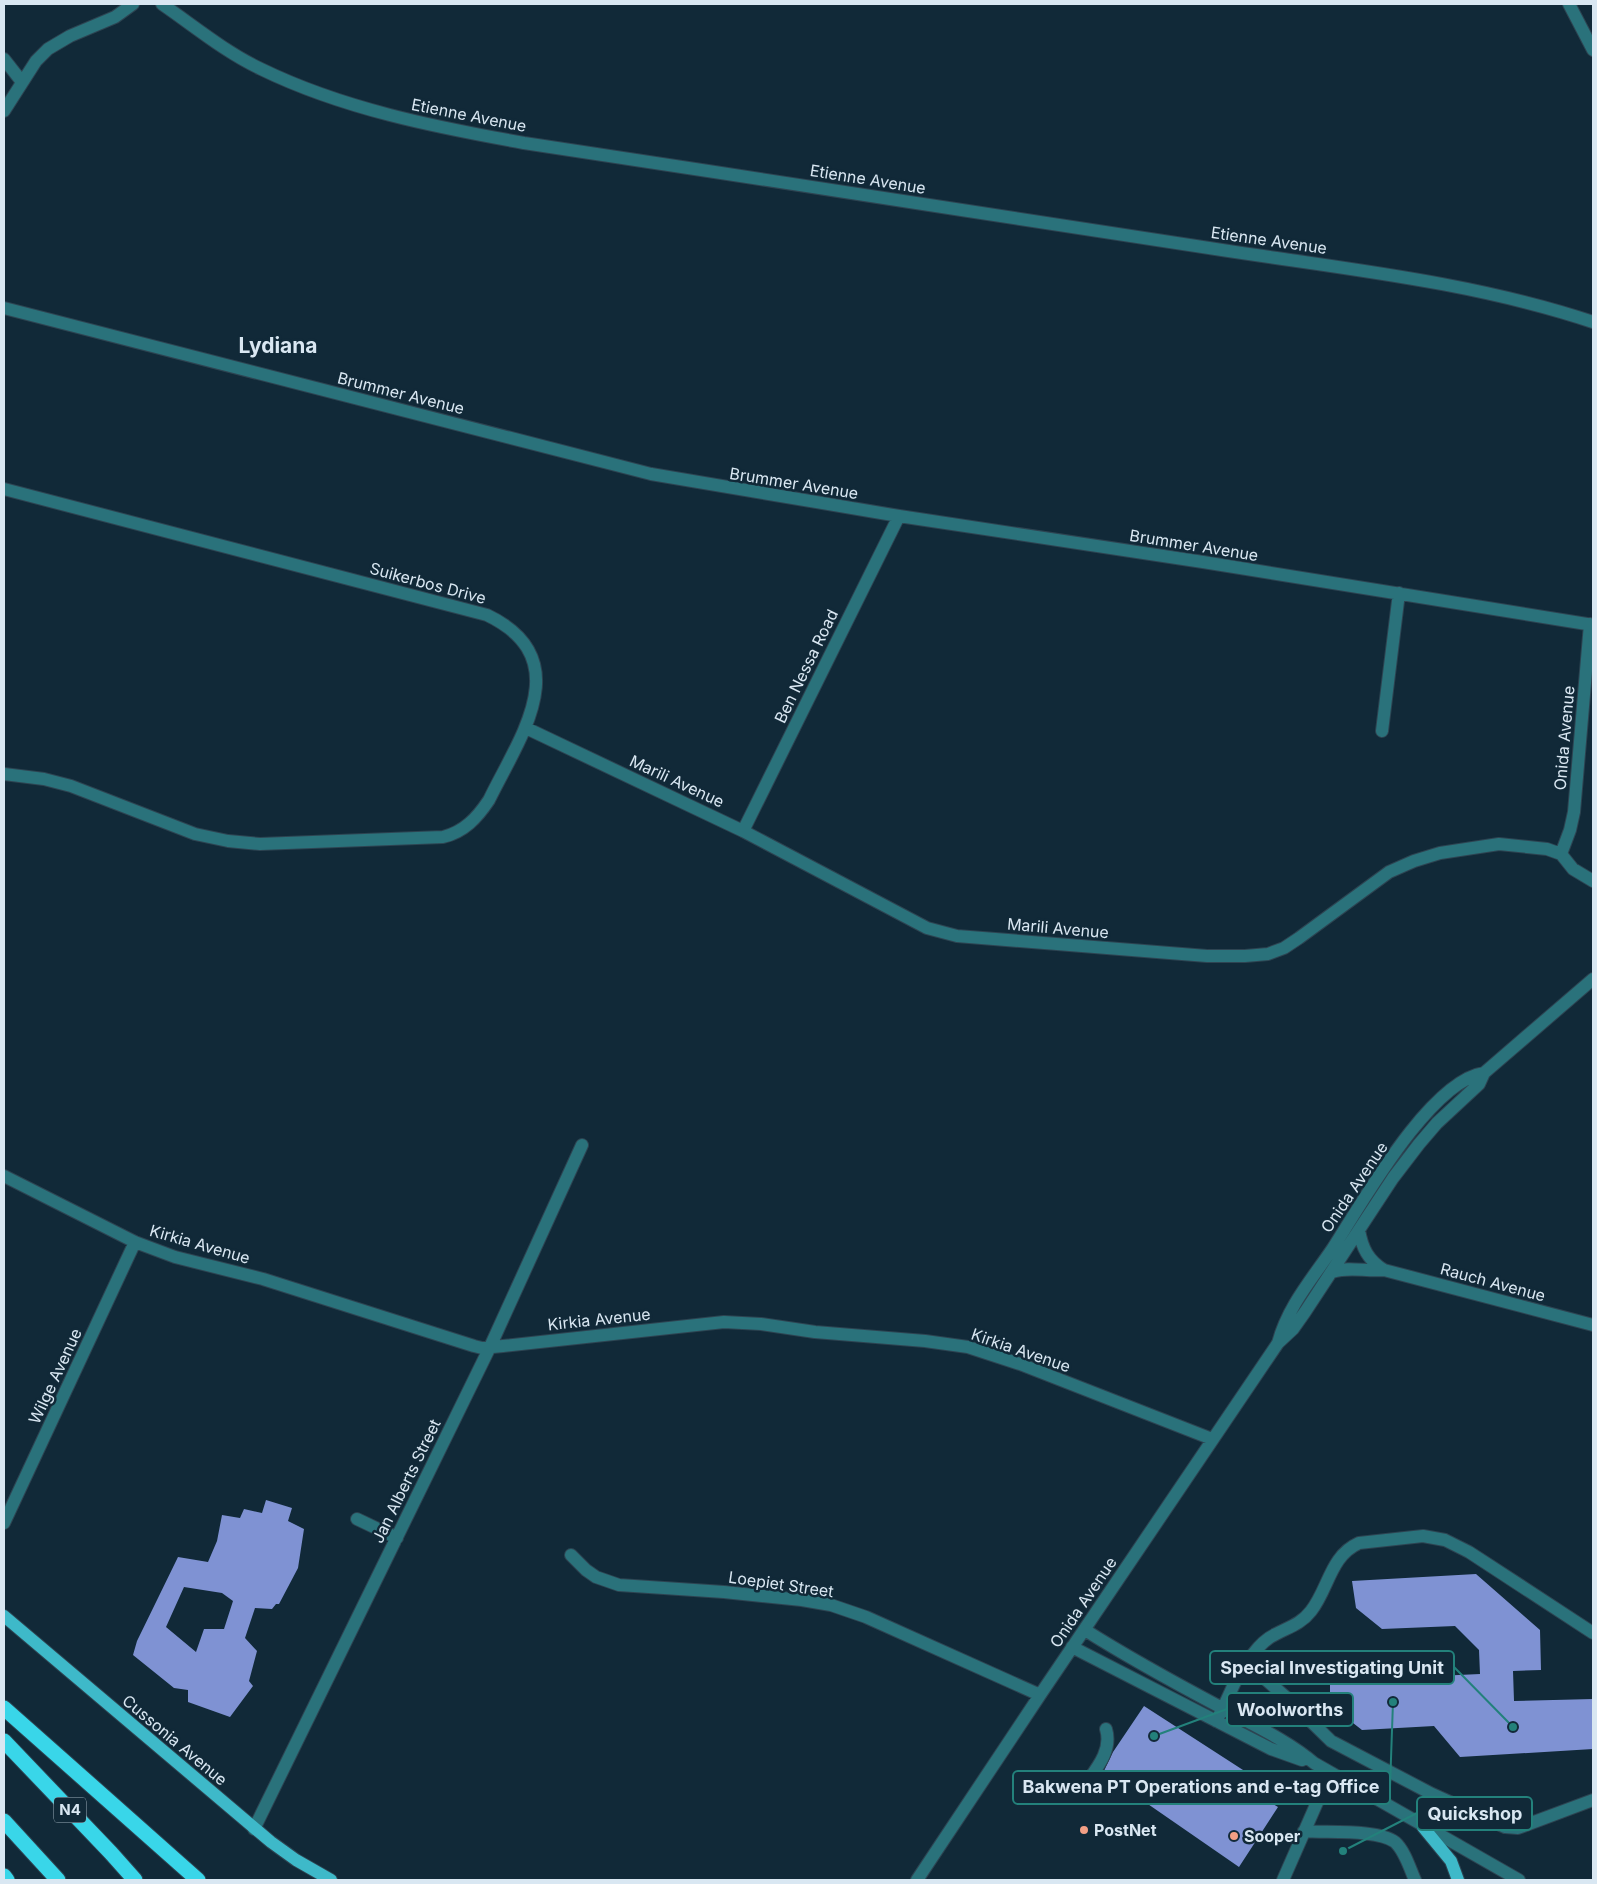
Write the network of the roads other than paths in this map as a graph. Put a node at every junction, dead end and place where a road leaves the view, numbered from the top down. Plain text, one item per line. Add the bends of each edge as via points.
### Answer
1 (133, 4) edge
2 (162, 4) edge
3 (1569, 4) edge
4 (1593, 50) edge
5 (4, 60) edge
6 (22, 82) junction
7 (4, 111) edge
8 (4, 308) edge
9 (1593, 322) edge
10 (4, 489) edge
11 (899, 516) junction
12 (1399, 593) junction
13 (1592, 624) edge
14 (526, 728) junction
15 (1382, 731) dead end
16 (4, 774) edge
17 (743, 831) junction
18 (1561, 854) junction
19 (1593, 881) edge
20 (1593, 979) edge
21 (1484, 1073) junction
22 (582, 1145) dead end
23 (4, 1176) edge
24 (1359, 1230) junction
25 (135, 1242) junction
26 (1384, 1270) junction
27 (1332, 1272) junction
28 (1593, 1325) edge
29 (1278, 1342) junction
30 (490, 1348) junction
31 (1212, 1440) junction
32 (357, 1519) dead end
33 (4, 1523) edge
34 (397, 1538) junction
35 (571, 1554) dead end
36 (4, 1616) edge
37 (1085, 1630) junction
38 (1593, 1633) edge
39 (1072, 1647) junction
40 (1246, 1662) junction
41 (1154, 1671) junction
42 (1145, 1685) junction
43 (1040, 1694) junction
44 (4, 1708) edge
45 (1224, 1709) junction
46 (1216, 1721) junction
47 (1106, 1729) dead end
48 (4, 1741) edge
49 (1314, 1763) junction
50 (1330, 1773) junction
51 (1082, 1789) dead end
52 (1593, 1800) edge
53 (4, 1821) edge
54 (1424, 1827) junction
55 (254, 1829) junction
56 (1304, 1831) junction
57 (4, 1876) edge
58 (7, 1880) edge
59 (58, 1880) edge
60 (135, 1880) edge
61 (198, 1880) edge
62 (330, 1880) edge
63 (917, 1880) edge
64 (1283, 1880) edge
65 (1414, 1880) edge
66 (1458, 1880) edge
67 (1519, 1880) edge

1 - 6 street via 109,20 57,42 42,54
2 - 9 street, Etienne Avenue via 231,53 266,72 324,95 422,124 572,151 1427,282 1522,301
3 - 4 street
5 - 6 street
6 - 7 street
8 - 11 street, Brummer Avenue via 633,470
10 - 14 street, Suikerbos Drive via 487,615 514,633 534,663 536,691
11 - 12 street, Brummer Avenue
11 - 17 street, Ben Nessa Road
12 - 13 street, Brummer Avenue
12 - 15 street
13 - 18 street, Onida Avenue via 1574,812
14 - 16 street, Suikerbos Drive via 482,811 459,832 435,838 260,844 228,842 195,834 71,786
14 - 17 street, Marili Avenue
17 - 18 street, Marili Avenue via 935,932 1207,956 1256,956 1284,948 1389,872 1428,856 1499,844 1547,849
18 - 19 street via 1573,869
20 - 21 street, Onida Avenue
21 - 24 street, Onida Avenue via 1479,1084 1419,1144
21 - 29 street, Onida Avenue via 1465,1079 1446,1094 1407,1139 1295,1301 1282,1325
22 - 30 street, Jan Alberts Street
23 - 25 street, Kirkia Avenue
24 - 26 street, Rauch Avenue via 1368,1256
24 - 27 street, Onida Avenue
25 - 30 street, Kirkia Avenue via 176,1257 315,1295 464,1344
25 - 33 street, Wilge Avenue
26 - 27 street, Rauch Avenue via 1353,1268
26 - 28 street, Rauch Avenue
27 - 29 street, Onida Avenue via 1293,1329
29 - 31 street, Onida Avenue
30 - 31 street, Kirkia Avenue via 724,1322 933,1342 990,1353
30 - 34 street, Jan Alberts Street
31 - 37 street, Onida Avenue
32 - 34 street
34 - 55 street, Jan Alberts Street
35 - 43 street, Loepiet Street via 596,1577 619,1585 753,1595 818,1602 839,1608
36 - 55 main road, Cussonia Avenue
37 - 39 street, Onida Avenue
37 - 41 street
38 - 40 street via 1469,1552 1445,1540 1433,1536 1370,1540 1349,1548 1332,1568 1307,1616 1270,1637
39 - 42 street
39 - 43 street, Onida Avenue
40 - 45 street
40 - 52 street via 1331,1741 1432,1794 1505,1827 1518,1828
41 - 42 street
41 - 45 street
42 - 46 street
43 - 63 street, Onida Avenue
44 - 61 highway
45 - 46 street
45 - 49 street
46 - 49 street via 1271,1749
47 - 51 street via 1109,1742 1106,1751
48 - 60 highway, N4
49 - 50 street
50 - 54 street
50 - 56 street
53 - 59 highway
54 - 66 main road via 1451,1861
54 - 67 street
55 - 62 main road, Cussonia Avenue
56 - 64 street
56 - 65 street via 1373,1834 1388,1838 1399,1846
57 - 58 highway

